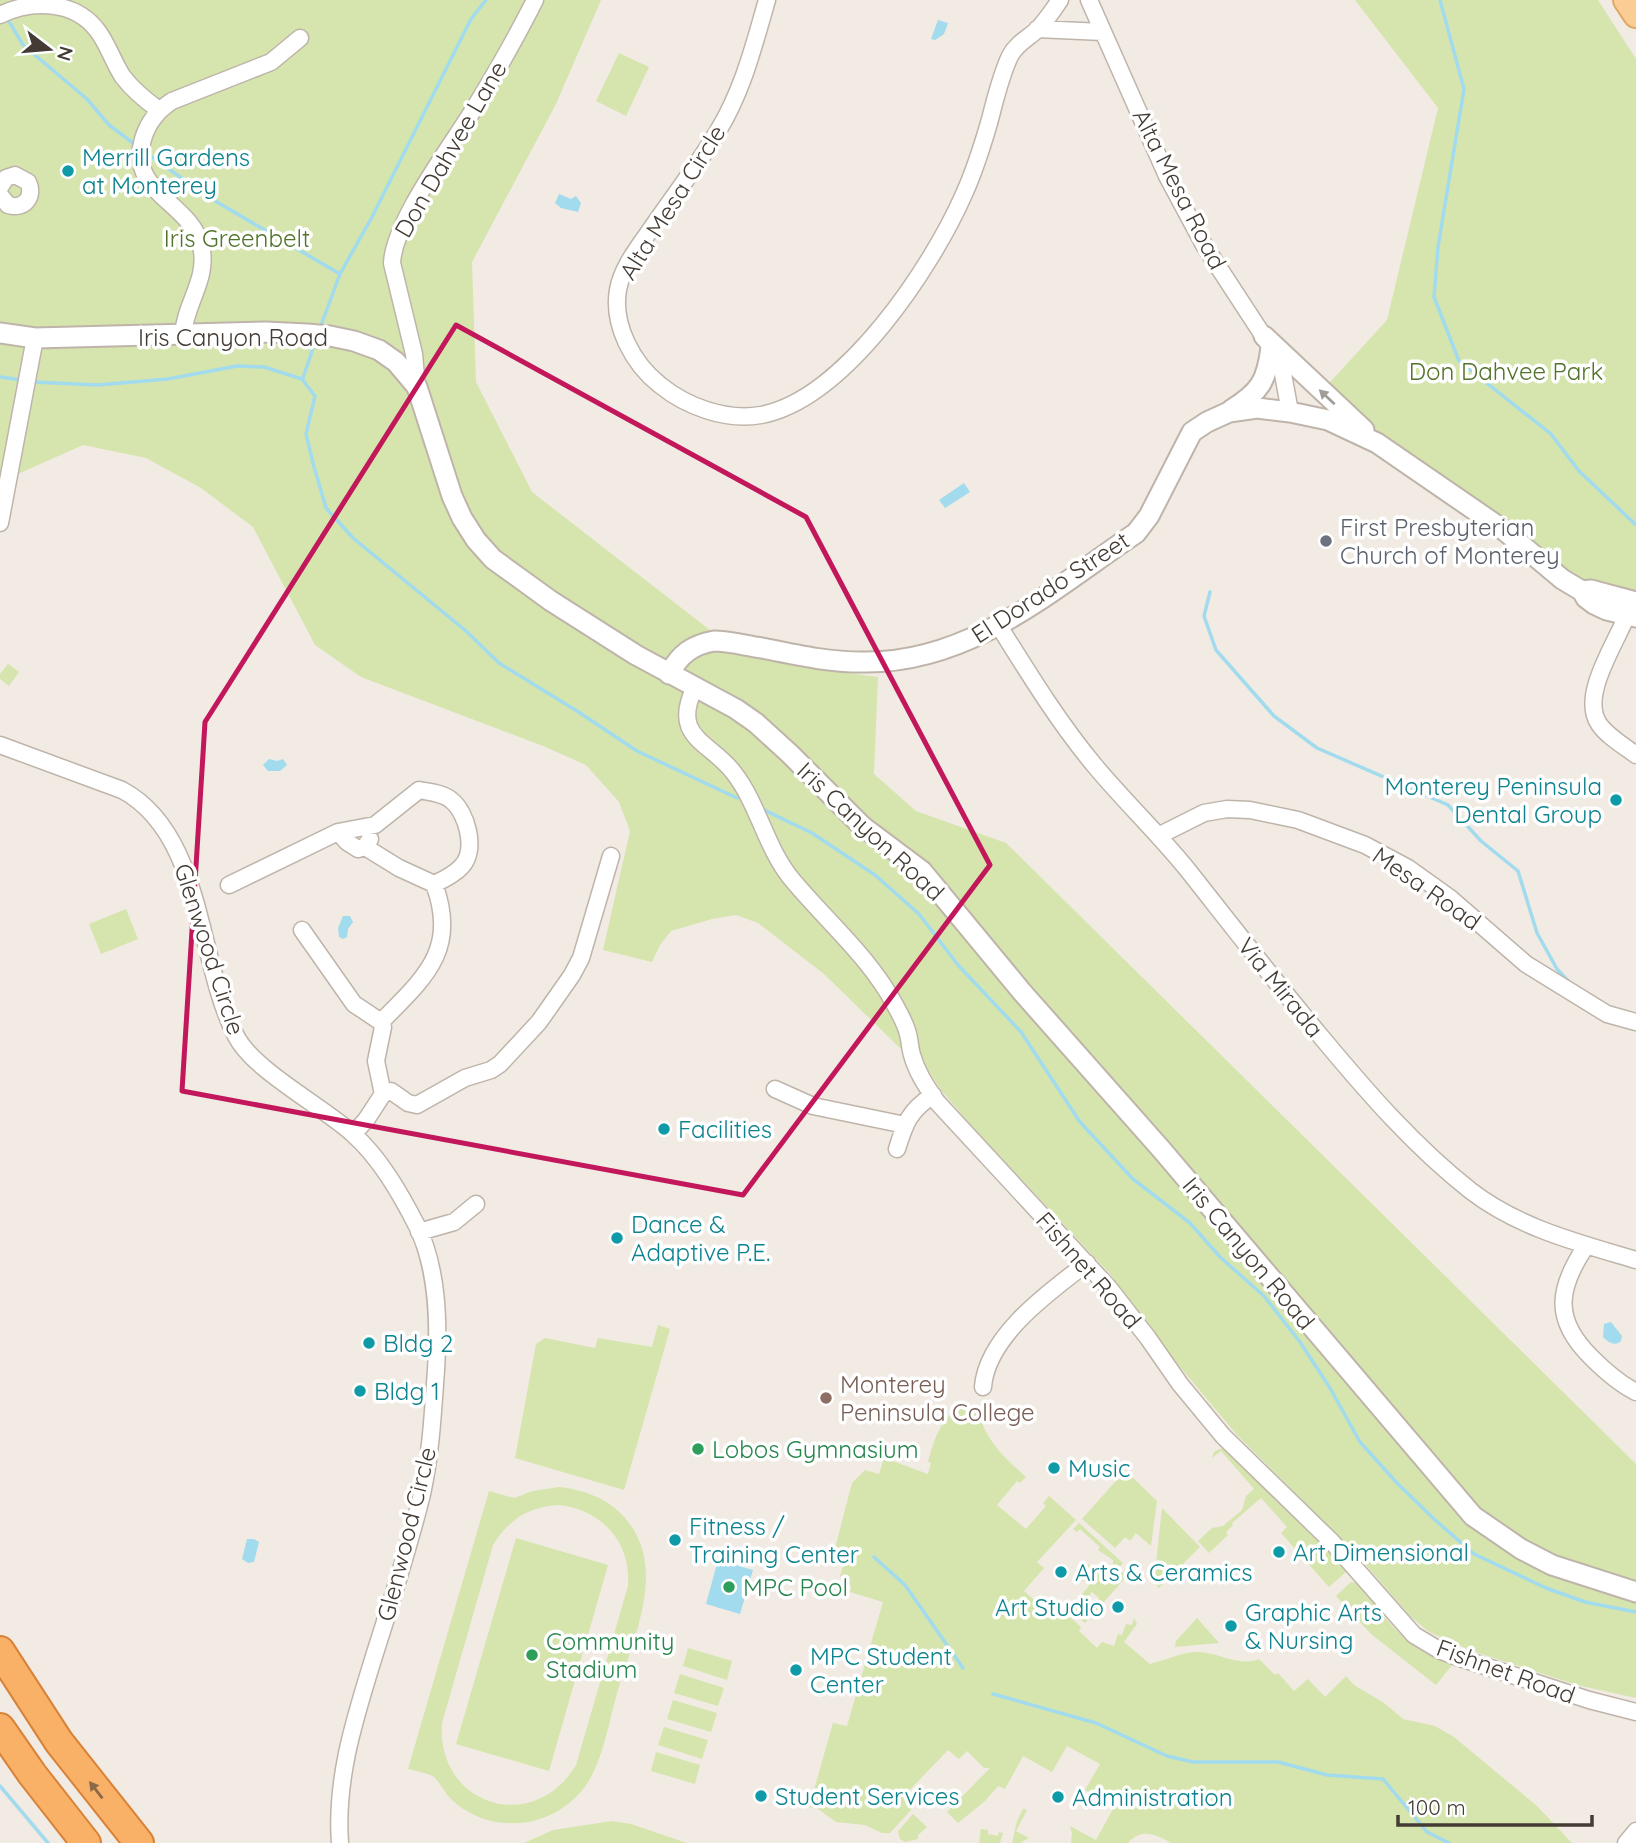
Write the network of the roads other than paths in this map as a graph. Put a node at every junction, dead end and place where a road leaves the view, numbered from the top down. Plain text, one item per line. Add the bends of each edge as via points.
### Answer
1 (536, 0) edge
2 (767, 0) edge
3 (1060, 0) edge
4 (1089, 0) edge
5 (1626, 0) edge
6 (0, 15) edge
7 (1636, 15) edge
8 (1037, 29) junction
9 (1103, 32) junction
10 (300, 38) dead end
11 (159, 110) junction
12 (3, 176) edge
13 (0, 195) edge
14 (0, 332) edge
15 (183, 335) junction
16 (35, 338) junction
17 (1268, 341) junction
18 (417, 387) junction
19 (1228, 412) junction
20 (1290, 412) junction
21 (1377, 443) junction
22 (0, 523) edge
23 (1634, 610) edge
24 (999, 626) junction
25 (669, 674) junction
26 (695, 687) junction
27 (0, 745) edge
28 (1636, 755) edge
29 (375, 825) junction
30 (338, 832) junction
31 (1160, 835) junction
32 (365, 847) junction
33 (611, 856) dead end
34 (434, 884) junction
35 (229, 885) dead end
36 (302, 930) dead end
37 (381, 1022) junction
38 (1636, 1022) edge
39 (775, 1089) dead end
40 (383, 1094) junction
41 (933, 1095) junction
42 (905, 1125) junction
43 (353, 1134) junction
44 (897, 1149) dead end
45 (476, 1204) dead end
46 (419, 1232) junction
47 (1586, 1246) junction
48 (1636, 1260) edge
49 (1087, 1263) junction
50 (983, 1387) dead end
51 (1636, 1392) edge
52 (1636, 1591) edge
53 (0, 1651) edge
54 (1636, 1712) edge
55 (0, 1728) edge
56 (1636, 1832) edge
57 (86, 1843) edge
58 (139, 1843) edge
59 (340, 1843) edge
60 (1626, 1843) edge

1 - 18 street, Don Dahvee Lane via 402,223 393,249
2 - 8 street, Alta Mesa Circle via 733,105 626,266 618,292 620,326 645,371 696,407 730,415 762,414 808,395 849,360 902,301 940,244 964,194 1012,53
3 - 8 street, Alta Mesa Circle
4 - 9 street, Alta Mesa Road
5 - 7 main road
6 - 11 street via 18,5 38,2 76,12 97,29 132,88
8 - 9 street
9 - 17 street, Alta Mesa Road via 1191,222
10 - 11 street via 271,62 172,100
11 - 15 street via 143,140 144,171 153,188 192,226 202,254 200,284
12 - 13 street via 24,178 30,196 23,205 13,207
14 - 16 street, Iris Canyon Road
15 - 16 street, Iris Canyon Road
15 - 18 street, Iris Canyon Road via 266,332 330,336 379,350
16 - 22 street
17 - 19 street via 1266,377 1257,392
17 - 20 street, Alta Mesa Road via 1281,363
21 -> 17 street
18 - 25 street, Iris Canyon Road via 452,496 484,550 551,601
19 - 20 street, El Dorado Street via 1257,408
19 - 24 street, El Dorado Street via 1192,432 1136,533
20 - 21 street, El Dorado Street via 1328,420
21 - 23 street, El Dorado Street via 1505,531 1562,579
23 - 28 street, El Dorado Street via 1600,676 1592,703 1600,726
24 - 25 street, El Dorado Street via 937,653 867,662 714,641 684,653
24 - 31 street, Via Mirada via 1069,733
25 - 26 street, Iris Canyon Road
26 - 41 street, Fishnet Road via 686,712 691,731 734,773 788,875 882,983 908,1031 912,1054
26 - 52 street, Iris Canyon Road via 756,723 842,808 922,871 1473,1516 1552,1565
27 - 43 street, Glenwood Circle via 122,790 154,814 181,859 238,1041 265,1069
29 - 30 street
29 - 32 street
29 - 34 street via 419,790 449,797 461,810 470,850 464,865
30 - 32 street via 358,849
30 - 35 street
31 - 38 street, Mesa Road via 1204,813 1250,810 1298,820 1365,845 1450,898 1526,964 1607,1014
31 - 47 street, Via Mirada via 1344,1065 1410,1138 1499,1209 1530,1226
32 - 34 street
33 - 40 street via 572,975 539,1023 500,1064 417,1105 391,1091
34 - 37 street via 444,921 438,952 420,980
36 - 37 street via 354,1004
37 - 40 street via 384,1030 376,1069
39 - 42 street via 813,1106
40 - 43 street
41 - 42 street via 917,1106
41 - 49 street, Fishnet Road
42 - 44 street
43 - 46 street, Glenwood Circle via 388,1174
45 - 46 street via 454,1222
46 - 59 street, Glenwood Circle via 435,1282 437,1348 428,1458 422,1493 354,1721 340,1800
47 - 48 street, Via Mirada
47 - 51 street via 1567,1281 1564,1317 1585,1351
49 - 50 street via 1010,1332 989,1361
49 - 54 street, Fishnet Road via 1223,1436 1332,1542 1414,1634 1461,1658
58 -> 53 highway via 59,1742
55 - 57 highway
56 - 60 street

